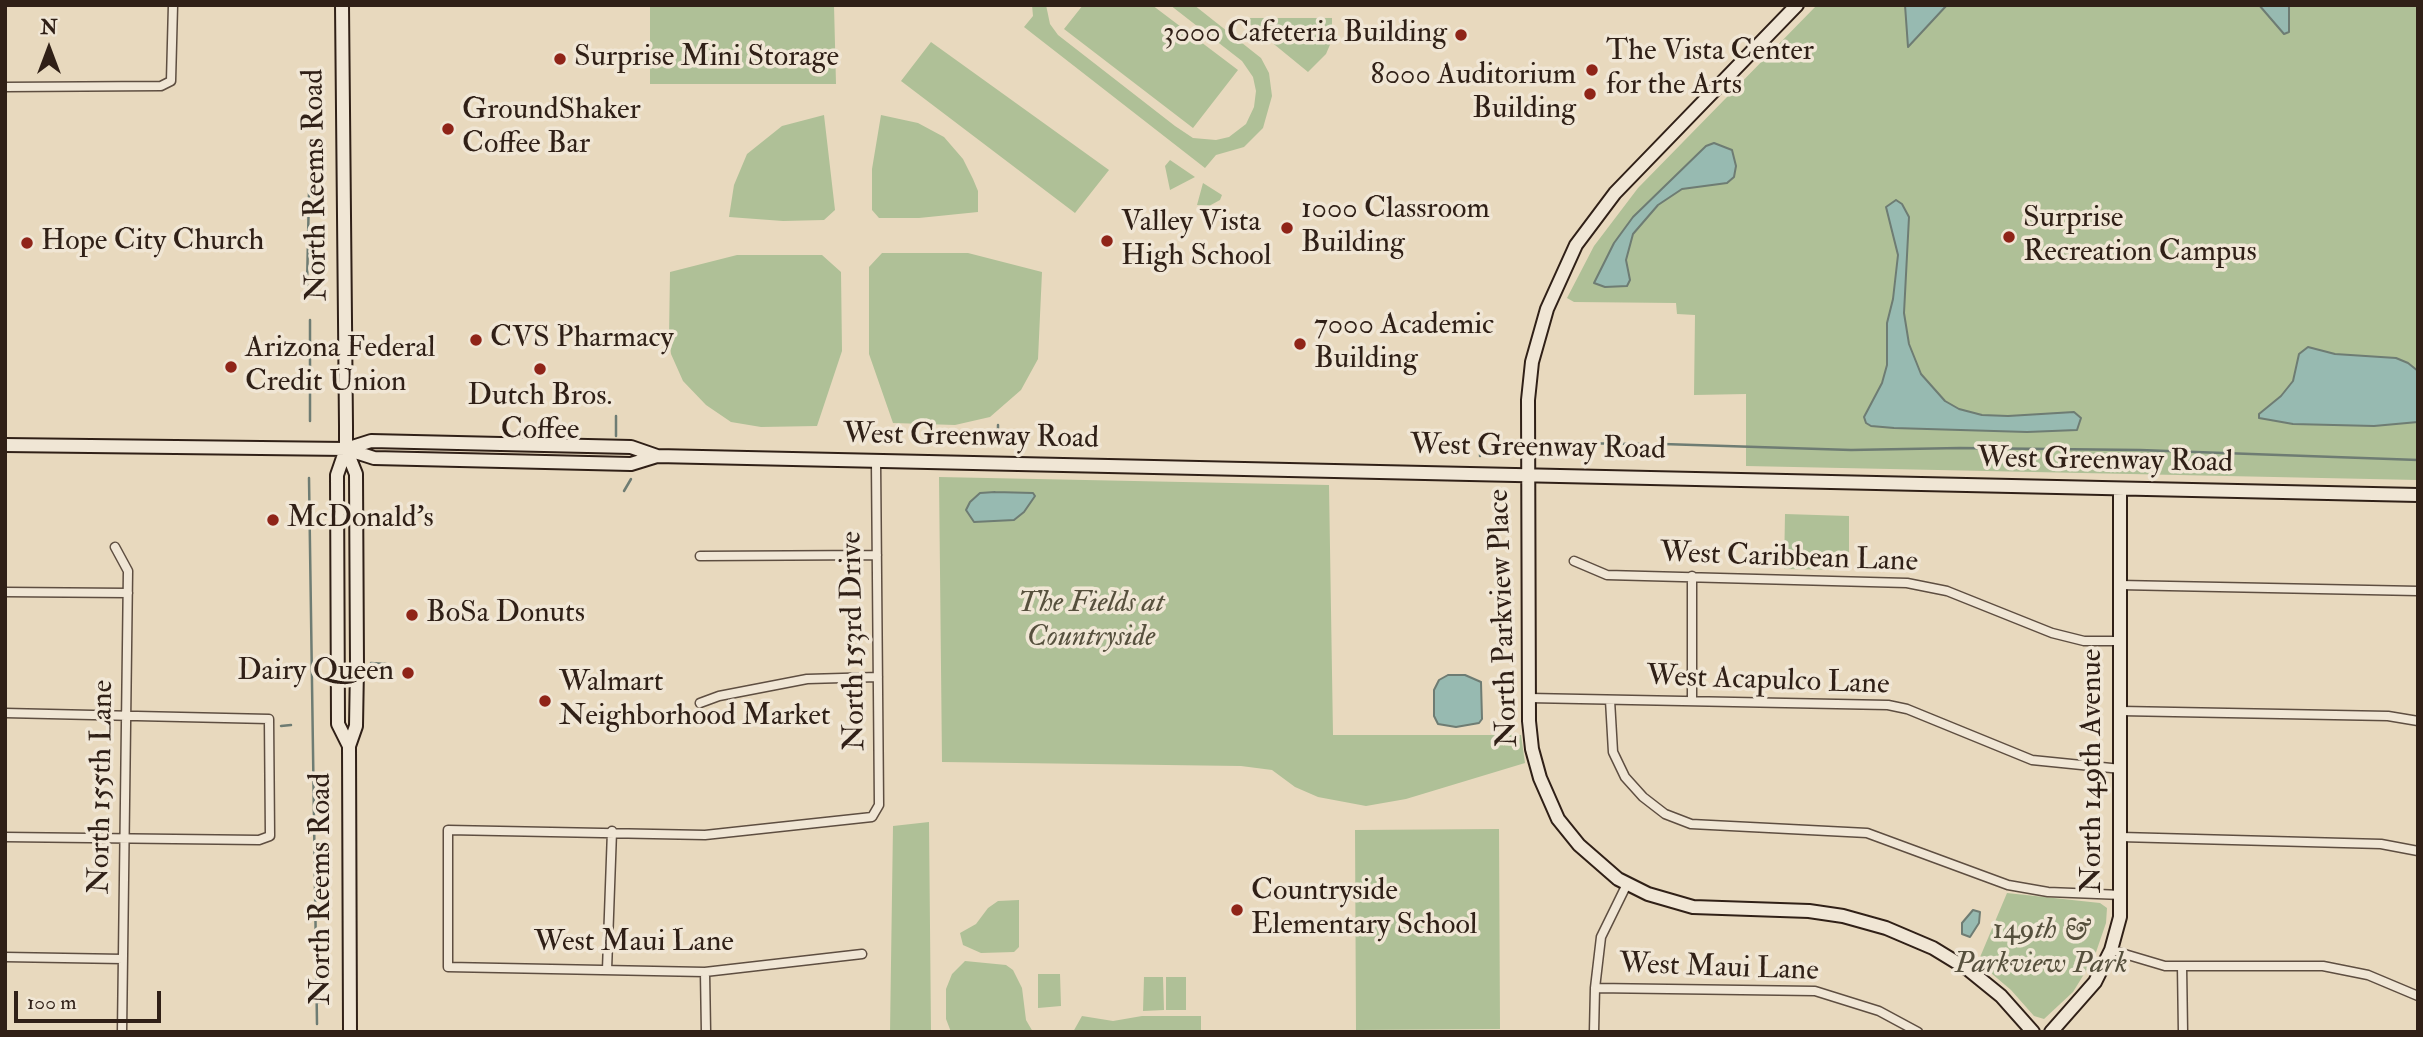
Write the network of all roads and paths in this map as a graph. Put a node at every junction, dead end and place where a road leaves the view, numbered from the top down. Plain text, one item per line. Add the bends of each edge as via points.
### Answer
1 (173, 5) edge
2 (342, 5) edge
3 (1797, 5) edge
4 (5, 87) edge
5 (5, 445) edge
6 (346, 449) junction
7 (876, 462) junction
8 (1528, 475) junction
9 (2120, 489) junction
10 (2418, 495) edge
11 (115, 547) dead end
12 (877, 555) junction
13 (700, 556) dead end
14 (1574, 561) dead end
15 (1692, 576) junction
16 (2120, 585) junction
17 (5, 592) edge
18 (2418, 592) edge
19 (128, 593) junction
20 (2120, 640) junction
21 (878, 677) junction
22 (1529, 698) junction
23 (1610, 700) junction
24 (1692, 701) junction
25 (700, 703) dead end
26 (2121, 711) junction
27 (5, 713) edge
28 (126, 715) junction
29 (2418, 721) edge
30 (349, 746) junction
31 (2121, 769) junction
32 (612, 831) junction
33 (5, 836) edge
34 (2121, 837) junction
35 (125, 839) junction
36 (2418, 851) edge
37 (1627, 884) junction
38 (2122, 895) junction
39 (2111, 950) junction
40 (862, 954) dead end
41 (5, 957) edge
42 (123, 959) junction
43 (2182, 966) junction
44 (607, 970) junction
45 (705, 972) junction
46 (1595, 988) junction
47 (2418, 996) edge
48 (122, 1032) edge
49 (350, 1032) edge
50 (706, 1032) edge
51 (1594, 1032) edge
52 (1917, 1032) edge
53 (2033, 1032) edge
54 (2051, 1032) edge
55 (2183, 1032) edge

1 - 4 street via 172,81 161,86
2 - 6 main road, North Reems Road
3 - 8 main road, North Parkview Place via 1626,180 1576,246 1547,309 1532,362
5 - 6 main road, West Greenway Road
6 - 7 main road, West Greenway Road via 374,458 631,464 657,457
6 - 30 main road, North Reems Road via 356,474 356,726
6 - 30 main road, North Reems Road via 337,475 338,724
7 - 8 main road, West Greenway Road
7 - 12 street, North 153rd Drive
8 - 9 main road, West Greenway Road
8 - 22 main road, North Parkview Place
9 - 10 main road, West Greenway Road
9 - 16 main road, North 149th Avenue
11 - 19 street, North 155th Lane via 128,571
12 - 13 street
12 - 21 street, North 153rd Drive
14 - 15 street, West Caribbean Lane via 1607,575
15 - 20 street, West Caribbean Lane via 1907,583 1947,591 2052,633 2084,641
15 - 24 street
16 - 18 street
16 - 20 main road, North 149th Avenue
17 - 19 street
19 - 28 street, North 155th Lane
20 - 26 main road, North 149th Avenue
21 - 25 street via 807,679 719,695
21 - 32 street, North 153rd Drive via 879,805 872,817 705,835
22 - 23 street, West Acapulco Lane
22 - 37 main road, North Parkview Place via 1532,749 1550,804 1579,845
23 - 24 street, West Acapulco Lane
23 - 38 street via 1613,752 1626,777 1665,814 1691,824 1867,833 2008,885
24 - 31 street, West Acapulco Lane via 1888,705 2032,760
26 - 29 street via 2388,716
26 - 31 main road, North 149th Avenue
27 - 28 street
28 - 35 street, North 155th Lane
28 - 35 street via 269,719 270,836 258,840
30 - 49 main road, North Reems Road
31 - 34 main road, North 149th Avenue
32 - 44 street
32 - 44 street, West Maui Lane via 448,830 448,967
33 - 35 street
34 - 36 street via 2381,844
34 - 38 main road, North 149th Avenue
35 - 42 street, North 155th Lane
37 - 46 street via 1601,937
37 - 53 main road, North Parkview Place via 1693,906 1825,913 1886,928 1969,970 2001,996
38 - 39 main road, North 149th Avenue
39 - 43 street via 2154,965
39 - 54 main road, North 149th Avenue via 2085,996
40 - 45 street, West Maui Lane
41 - 42 street
42 - 48 street, North 155th Lane
43 - 47 street via 2323,966 2368,975
43 - 55 street
44 - 45 street, West Maui Lane
45 - 50 street
46 - 51 street
46 - 52 street, West Maui Lane via 1815,991 1879,1010

